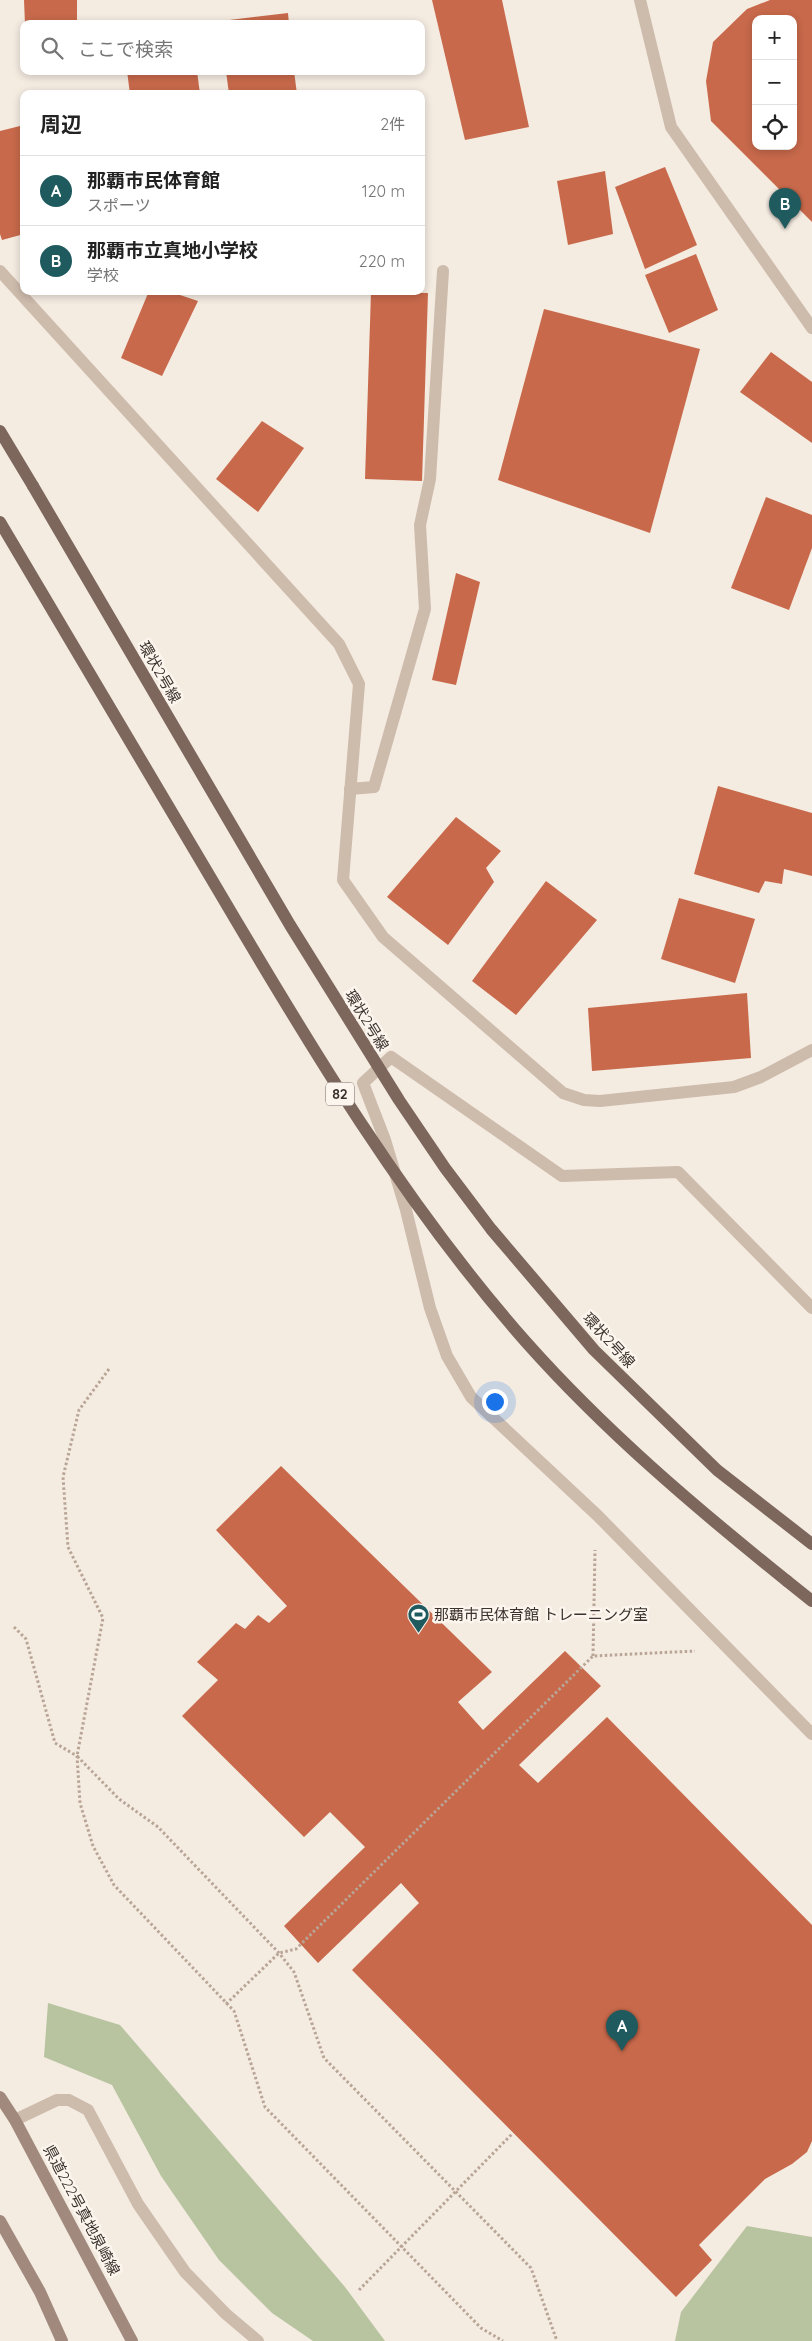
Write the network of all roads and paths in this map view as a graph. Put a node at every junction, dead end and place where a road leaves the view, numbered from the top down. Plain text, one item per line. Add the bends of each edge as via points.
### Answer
1 (640, 0) edge
2 (0, 271) edge
3 (443, 271) dead end
4 (20, 293) edge
5 (22, 295) edge
6 (812, 328) edge
7 (0, 431) edge
8 (0, 522) edge
9 (350, 789) junction
10 (812, 1050) edge
11 (812, 1308) edge
12 (109, 1368) dead end
13 (598, 1516) junction
14 (812, 1544) edge
15 (812, 1601) edge
16 (14, 1627) dead end
17 (729, 1649) junction
18 (593, 1656) junction
19 (812, 1734) edge
20 (77, 1756) junction
21 (279, 1953) junction
22 (226, 2004) junction
23 (0, 2097) edge
24 (15, 2120) junction
25 (513, 2133) dead end
26 (455, 2192) junction
27 (0, 2221) edge
28 (401, 2247) junction
29 (359, 2290) dead end
30 (62, 2341) edge
31 (132, 2341) edge
32 (258, 2341) edge
33 (503, 2341) edge
34 (556, 2341) edge

1 - 6 street via 671,127
2 - 4 street
3 - 9 street via 430,479 420,525 425,609 374,787
5 - 9 street via 339,644 359,684
7 - 14 main road, 環状2号線, bridge via 290,925 445,1168 594,1350 717,1470
8 - 15 main road, 82, bridge via 334,1084 426,1218 488,1297 578,1398 706,1515
9 - 10 street via 343,880 373,923 383,937 563,1093 600,1101 734,1087 761,1078
11 - 13 street via 678,1172 562,1176 390,1057 363,1082 385,1140 430,1308 447,1356 471,1397
12 - 20 path via 79,1410 63,1477 68,1547 102,1618
13 - 17 street
13 - 18 path
16 - 20 path via 26,1639 55,1743
17 - 18 path
17 - 19 street
18 - 21 path via 296,1949
20 - 21 path via 119,1799 158,1827
20 - 22 path via 80,1803 92,1846 114,1885
21 - 22 path
21 - 26 path via 294,1972 324,2058
22 - 28 path via 234,2011 265,2107
23 - 24 main road, 県道222号真地泉崎線
24 - 31 main road, 県道222号真地泉崎線
24 - 32 street via 57,2100 79,2103 88,2110 138,2204 185,2272
25 - 26 path
26 - 28 path
26 - 34 path via 531,2268
27 - 30 main road via 40,2292
28 - 29 path
28 - 33 path via 481,2328

